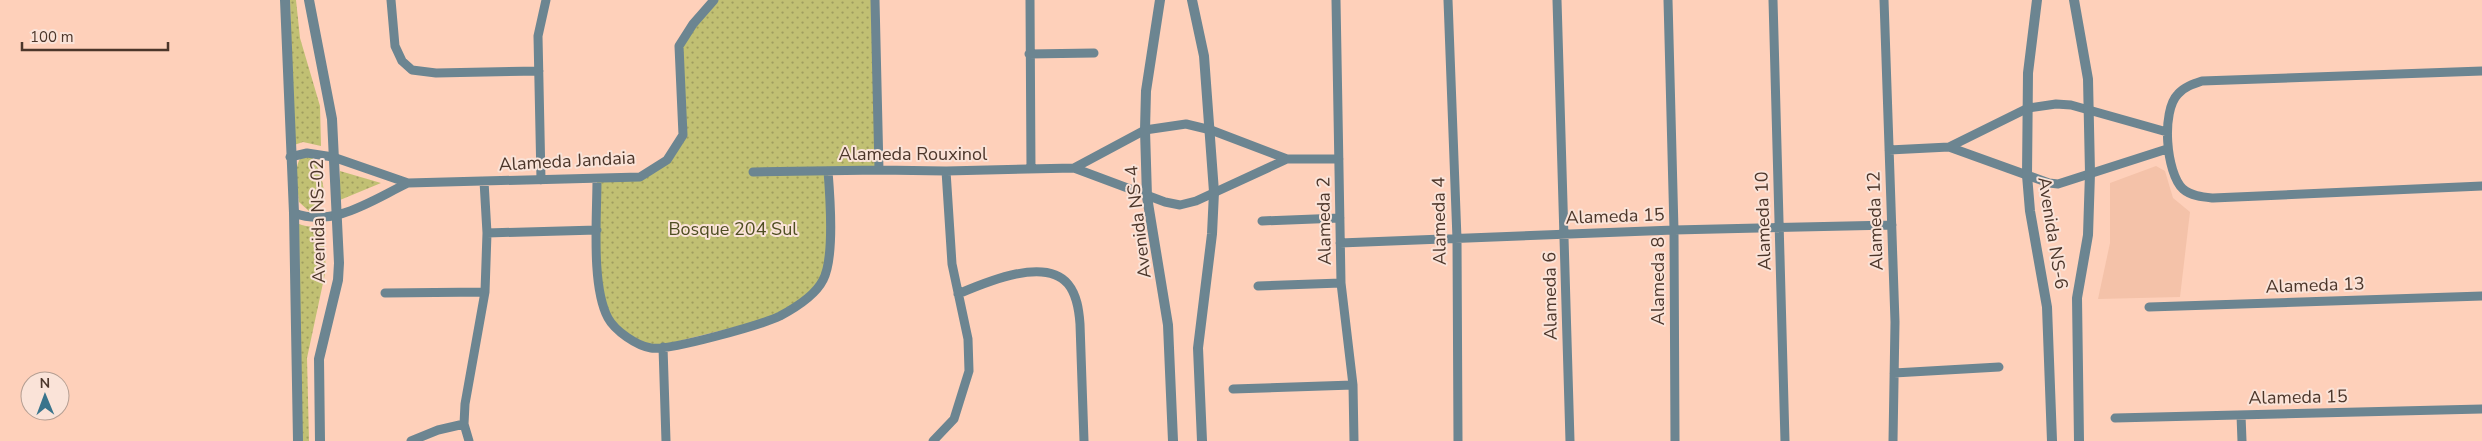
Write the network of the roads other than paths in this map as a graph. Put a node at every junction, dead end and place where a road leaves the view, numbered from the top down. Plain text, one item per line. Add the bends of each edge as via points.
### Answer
1 (285, 0) edge
2 (309, 0) edge
3 (391, 0) edge
4 (546, 0) edge
5 (714, 0) edge
6 (875, 0) edge
7 (1030, 0) edge
8 (1160, 0) edge
9 (1192, 0) edge
10 (1336, 0) edge
11 (1448, 0) edge
12 (1557, 0) edge
13 (1668, 0) edge
14 (1773, 0) edge
15 (1884, 0) edge
16 (2037, 0) edge
17 (2074, 0) edge
18 (1094, 53) dead end
19 (1029, 54) junction
20 (539, 71) junction
21 (2482, 71) edge
22 (2028, 108) junction
23 (2088, 110) junction
24 (1145, 130) junction
25 (1211, 130) junction
26 (2167, 132) junction
27 (1949, 148) junction
28 (2167, 149) junction
29 (1890, 150) junction
30 (290, 157) junction
31 (333, 157) junction
32 (1287, 159) junction
33 (1339, 159) junction
34 (1074, 168) junction
35 (1031, 169) junction
36 (879, 170) junction
37 (828, 171) junction
38 (946, 171) junction
39 (753, 172) dead end
40 (2090, 173) junction
41 (2027, 175) junction
42 (597, 179) junction
43 (541, 180) junction
44 (484, 181) junction
45 (408, 183) junction
46 (2482, 186) edge
47 (1214, 192) junction
48 (1147, 197) junction
49 (294, 213) junction
50 (335, 218) junction
51 (1340, 218) junction
52 (1262, 221) dead end
53 (1892, 225) junction
54 (1780, 228) junction
55 (597, 230) junction
56 (1674, 230) junction
57 (487, 233) junction
58 (1565, 235) junction
59 (1456, 239) junction
60 (1340, 243) junction
61 (1341, 283) junction
62 (1258, 286) dead end
63 (486, 292) junction
64 (385, 293) dead end
65 (958, 294) junction
66 (2482, 296) edge
67 (2149, 307) dead end
68 (663, 347) junction
69 (1999, 367) dead end
70 (1894, 373) junction
71 (1353, 385) junction
72 (1233, 389) dead end
73 (2482, 409) edge
74 (2241, 415) junction
75 (2115, 418) dead end
76 (464, 424) junction
77 (298, 441) edge
78 (320, 441) edge
79 (410, 441) edge
80 (469, 441) edge
81 (666, 441) edge
82 (933, 441) edge
83 (1084, 441) edge
84 (1173, 441) edge
85 (1202, 441) edge
86 (1354, 441) edge
87 (1458, 441) edge
88 (1570, 441) edge
89 (1675, 441) edge
90 (1785, 441) edge
91 (1893, 441) edge
92 (2052, 441) edge
93 (2079, 441) edge
94 (2242, 441) edge

1 - 30 street, Avenida NS-02
2 - 31 street, Avenida NS-02 via 332,119
3 - 20 street via 395,46 402,61 412,70 436,73
4 - 20 street via 538,36
5 - 42 street, Alameda Jandaia via 679,46 683,135 667,160 640,177
6 - 36 street
7 - 19 street
8 - 24 street, Avenida NS-4 via 1146,91
9 - 25 street via 1204,56
10 - 33 street, Alameda 2
11 - 59 street, Alameda 4
12 - 58 street, Alameda 6
13 - 56 street, Alameda 8
14 - 54 street, Alameda 10
15 - 29 street, Alameda 12
16 - 22 street, Avenida NS-6 via 2029,51
17 - 23 street, Avenida NS-6 via 2088,78
18 - 19 street
19 - 35 street
20 - 43 street
21 - 26 street via 2202,81 2176,95
22 - 23 street via 2056,104
22 - 27 street
22 - 41 street, Avenida NS-6
23 - 26 street
23 - 40 street, Avenida NS-6
24 - 25 street via 1186,124
24 - 34 street
24 - 48 street, Avenida NS-4
25 - 32 street
25 - 47 street
26 - 28 street
27 - 29 street
27 - 41 street
28 - 40 street
28 - 46 street via 2175,179 2185,191 2213,198
29 - 53 street, Alameda 12
30 - 31 street, Alameda Jandaia via 307,154
30 - 49 street, Avenida NS-02
31 - 45 street, Alameda Jandaia
31 - 50 street, Avenida NS-02
32 - 33 street
32 - 47 street
33 - 51 street, Alameda 2
34 - 35 street, Alameda Rouxinol
34 - 48 street
35 - 38 street, Alameda Rouxinol
36 - 37 street, Alameda Rouxinol
36 - 38 street, Alameda Rouxinol
37 - 39 street, Alameda Rouxinol
37 - 68 street via 829,255 824,280 805,301 778,316 682,346
38 - 65 street via 950,242
40 - 41 street via 2058,184
40 - 93 street, Avenida NS-6 via 2088,235 2076,298
41 - 92 street, Avenida NS-6 via 2047,307
42 - 43 street, Alameda Jandaia
42 - 55 street
43 - 44 street, Alameda Jandaia
44 - 45 street, Alameda Jandaia
44 - 57 street
45 - 50 street, Alameda Jandaia
47 - 48 street via 1180,205
47 - 85 street via 1198,348
48 - 84 street, Avenida NS-4 via 1168,325
49 - 50 street, Alameda Jandaia via 307,218
49 - 77 street, Avenida NS-02
50 - 78 street, Avenida NS-02 via 338,280 319,359
51 - 52 street
51 - 60 street, Alameda 2
53 - 54 street, Alameda 15
53 - 70 street, Alameda 12
54 - 56 street, Alameda 15
54 - 90 street, Alameda 10
55 - 57 street
55 - 68 street via 600,293 609,319 626,337 651,348
56 - 58 street, Alameda 15
56 - 89 street, Alameda 8
57 - 63 street
58 - 59 street, Alameda 15
58 - 88 street, Alameda 6
59 - 60 street, Alameda 15
59 - 87 street, Alameda 4
60 - 61 street, Alameda 2
61 - 62 street
61 - 71 street, Alameda 2
63 - 64 street
63 - 76 street
65 - 82 street via 968,339 969,370 954,419
65 - 83 street via 988,281 1037,272 1056,274 1067,283 1078,306 1080,324
66 - 67 street, Alameda 13
68 - 81 street
69 - 70 street
70 - 91 street, Alameda 12
71 - 72 street
71 - 86 street, Alameda 2
73 - 74 street, Alameda 15
74 - 75 street, Alameda 15
74 - 94 street
76 - 79 street
76 - 80 street

